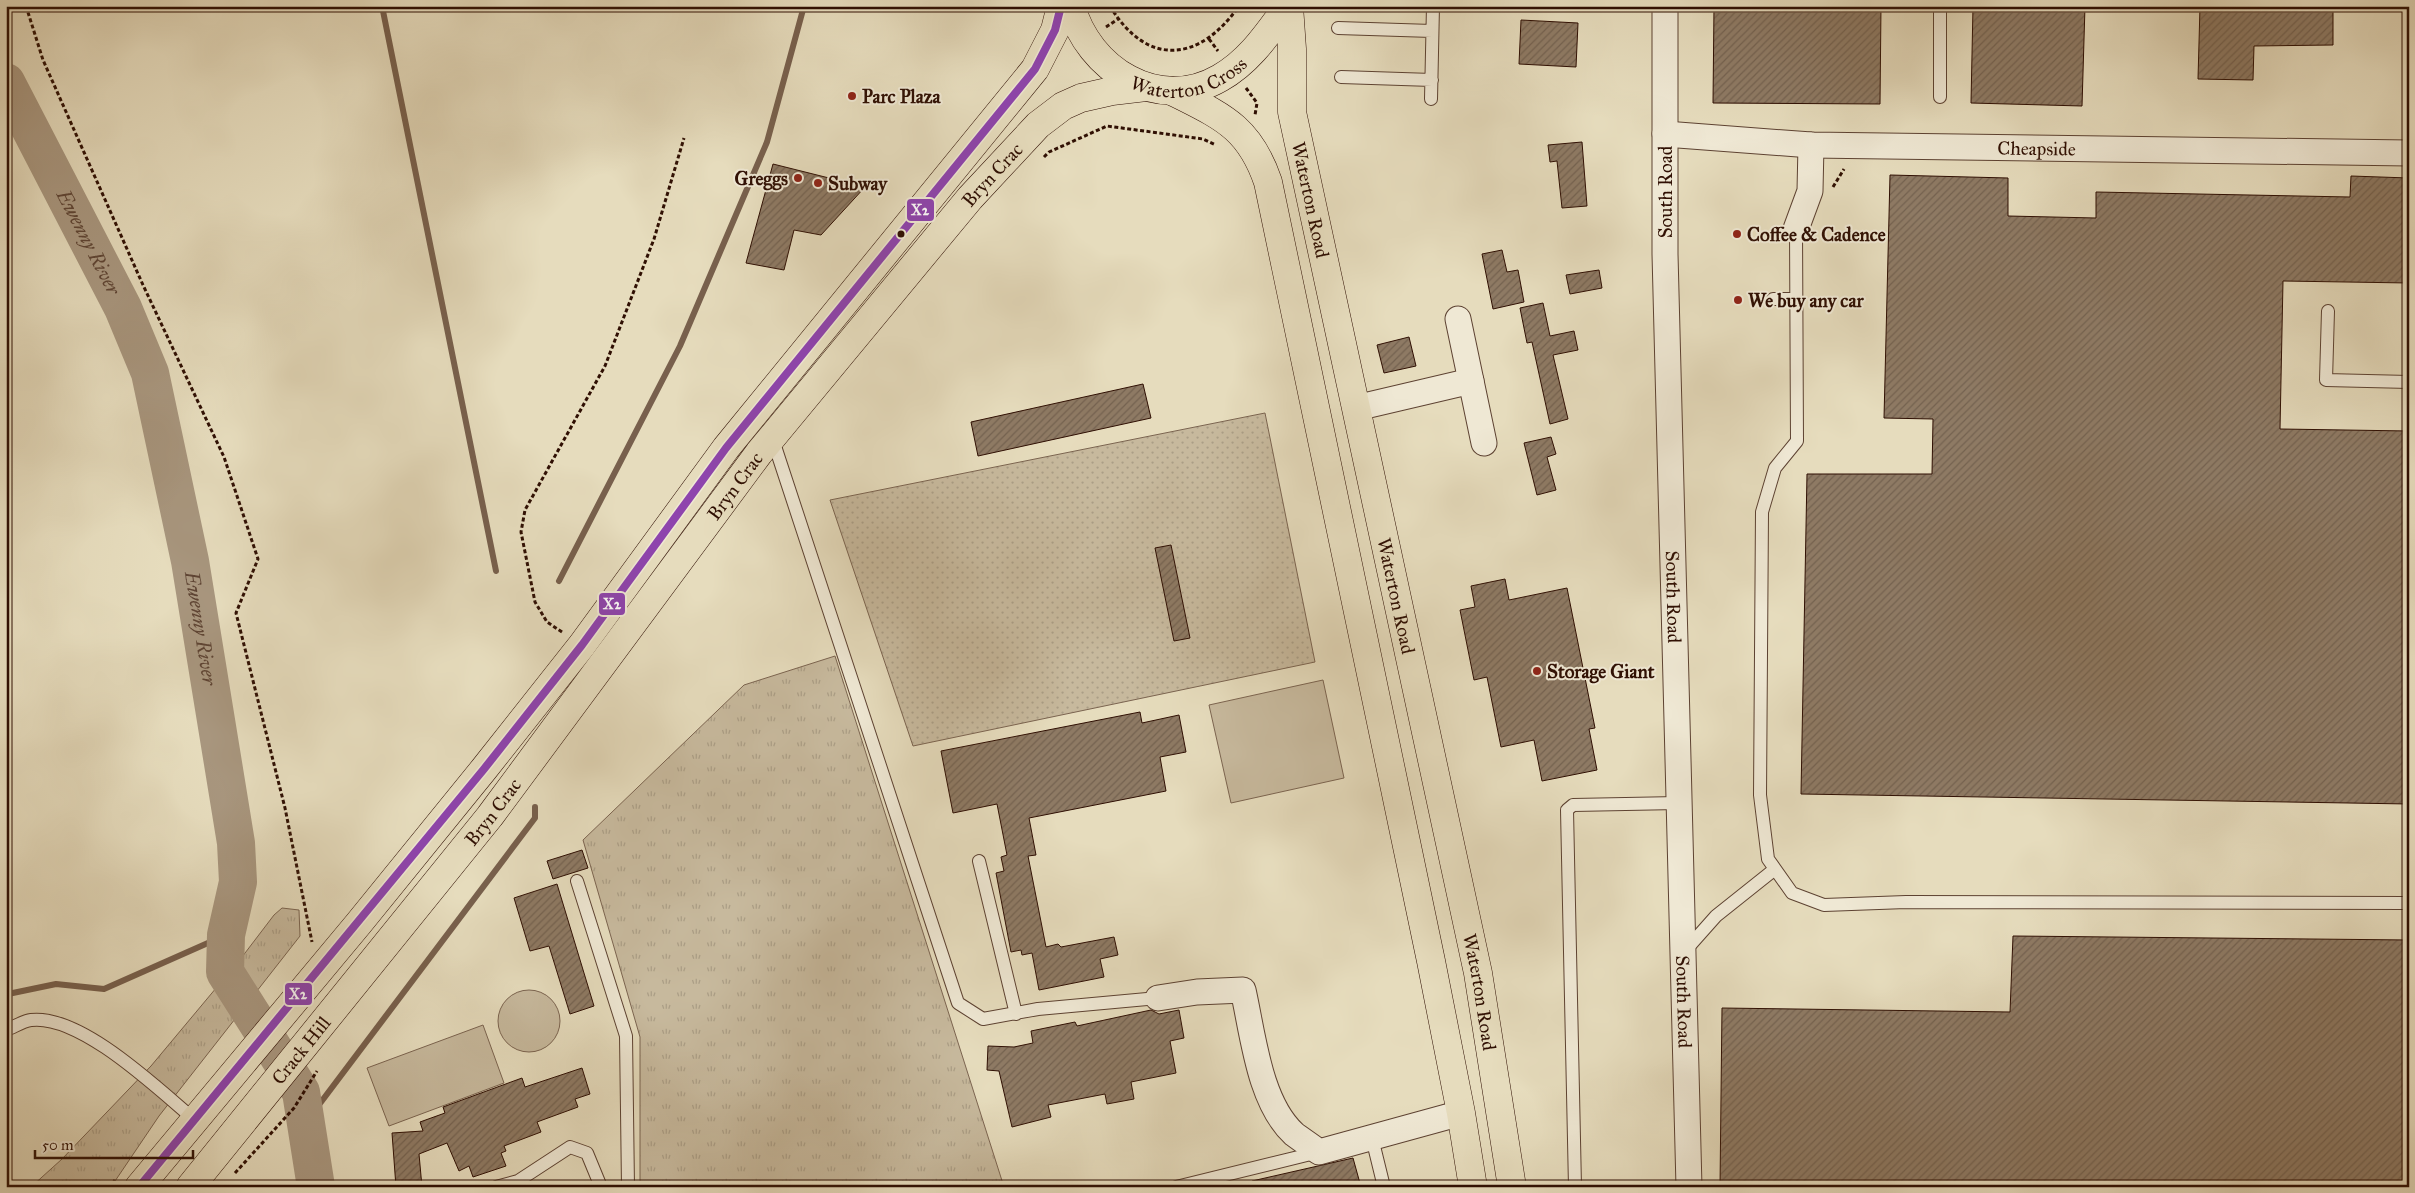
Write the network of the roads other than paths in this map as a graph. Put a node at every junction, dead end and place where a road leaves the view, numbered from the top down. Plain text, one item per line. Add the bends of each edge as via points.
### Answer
1 (1061, 6) edge
2 (1071, 6) edge
3 (1289, 6) edge
4 (1432, 6) edge
5 (1666, 6) edge
6 (1940, 6) edge
7 (1338, 28) dead end
8 (1432, 30) junction
9 (1341, 77) dead end
10 (1432, 80) junction
11 (1159, 89) junction
12 (1940, 97) dead end
13 (1431, 99) dead end
14 (1664, 134) junction
15 (1811, 145) junction
16 (2409, 153) edge
17 (1796, 228) joint
18 (1773, 299) dead end
19 (1796, 299) junction
20 (2328, 311) dead end
21 (1458, 319) dead end
22 (1471, 381) junction
23 (2409, 382) edge
24 (1356, 408) junction
25 (772, 437) junction
26 (1484, 443) dead end
27 (1678, 803) junction
28 (979, 861) dead end
29 (1775, 869) junction
30 (577, 881) dead end
31 (2409, 903) edge
32 (359, 923) joint
33 (1682, 954) junction
34 (378, 956) joint
35 (1158, 998) joint
36 (1016, 1014) junction
37 (6, 1030) edge
38 (1461, 1113) junction
39 (198, 1117) junction
40 (1372, 1138) junction
41 (1319, 1152) junction
42 (139, 1187) edge
43 (190, 1187) edge
44 (496, 1187) edge
45 (601, 1187) edge
46 (628, 1187) edge
47 (1176, 1187) edge
48 (1384, 1187) edge
49 (1472, 1187) edge
50 (1512, 1187) edge
51 (1576, 1187) edge
52 (1689, 1187) edge

1 - 32 main road, Bryn Crac via 1055,30 1035,69 726,448 582,645
2 - 11 main road, Waterton Cross via 1080,30 1108,67
3 - 11 main road, Waterton Cross via 1250,56 1226,74 1195,88
3 - 24 main road, Waterton Road via 1292,112
4 - 8 lane
5 - 14 street, South Road
6 - 12 lane
7 - 8 lane
8 - 10 lane
9 - 10 lane
10 - 13 lane
11 - 25 main road, Bryn Crac via 1112,91 1081,98 1063,106 1038,125 970,198
11 - 38 main road, Waterton Road via 1226,119 1252,146 1268,182
14 - 15 street, Cheapside
14 - 27 street, South Road
15 - 16 street, Cheapside
15 - 17 street via 1810,191
17 - 19 lane
18 - 19 lane
19 - 29 lane via 1797,441 1775,468 1762,512 1760,795 1768,858
20 - 23 lane via 2326,380
21 - 22 street
22 - 24 street
22 - 26 street
24 - 50 main road, Waterton Road via 1478,973
25 - 34 main road, Bryn Crac via 490,816
25 - 36 lane via 958,1003 983,1019
27 - 33 street, South Road
27 - 51 lane via 1573,805 1567,810
28 - 36 lane
29 - 31 lane via 1792,893 1824,905 1906,902
29 - 33 lane via 1716,916
30 - 46 lane via 626,1036
32 - 39 main road, Crack Hill
33 - 52 street, South Road
34 - 43 main road, Crack Hill
35 - 36 lane via 1038,1008
35 - 41 street via 1243,990 1256,1058 1273,1104 1293,1133
37 - 39 lane via 32,1020 63,1024 117,1056
38 - 40 street
38 - 49 main road, Waterton Road
39 - 42 main road, Crack Hill
40 - 41 street
40 - 48 lane
41 - 47 lane
44 - 45 lane via 518,1182 570,1147 587,1153

